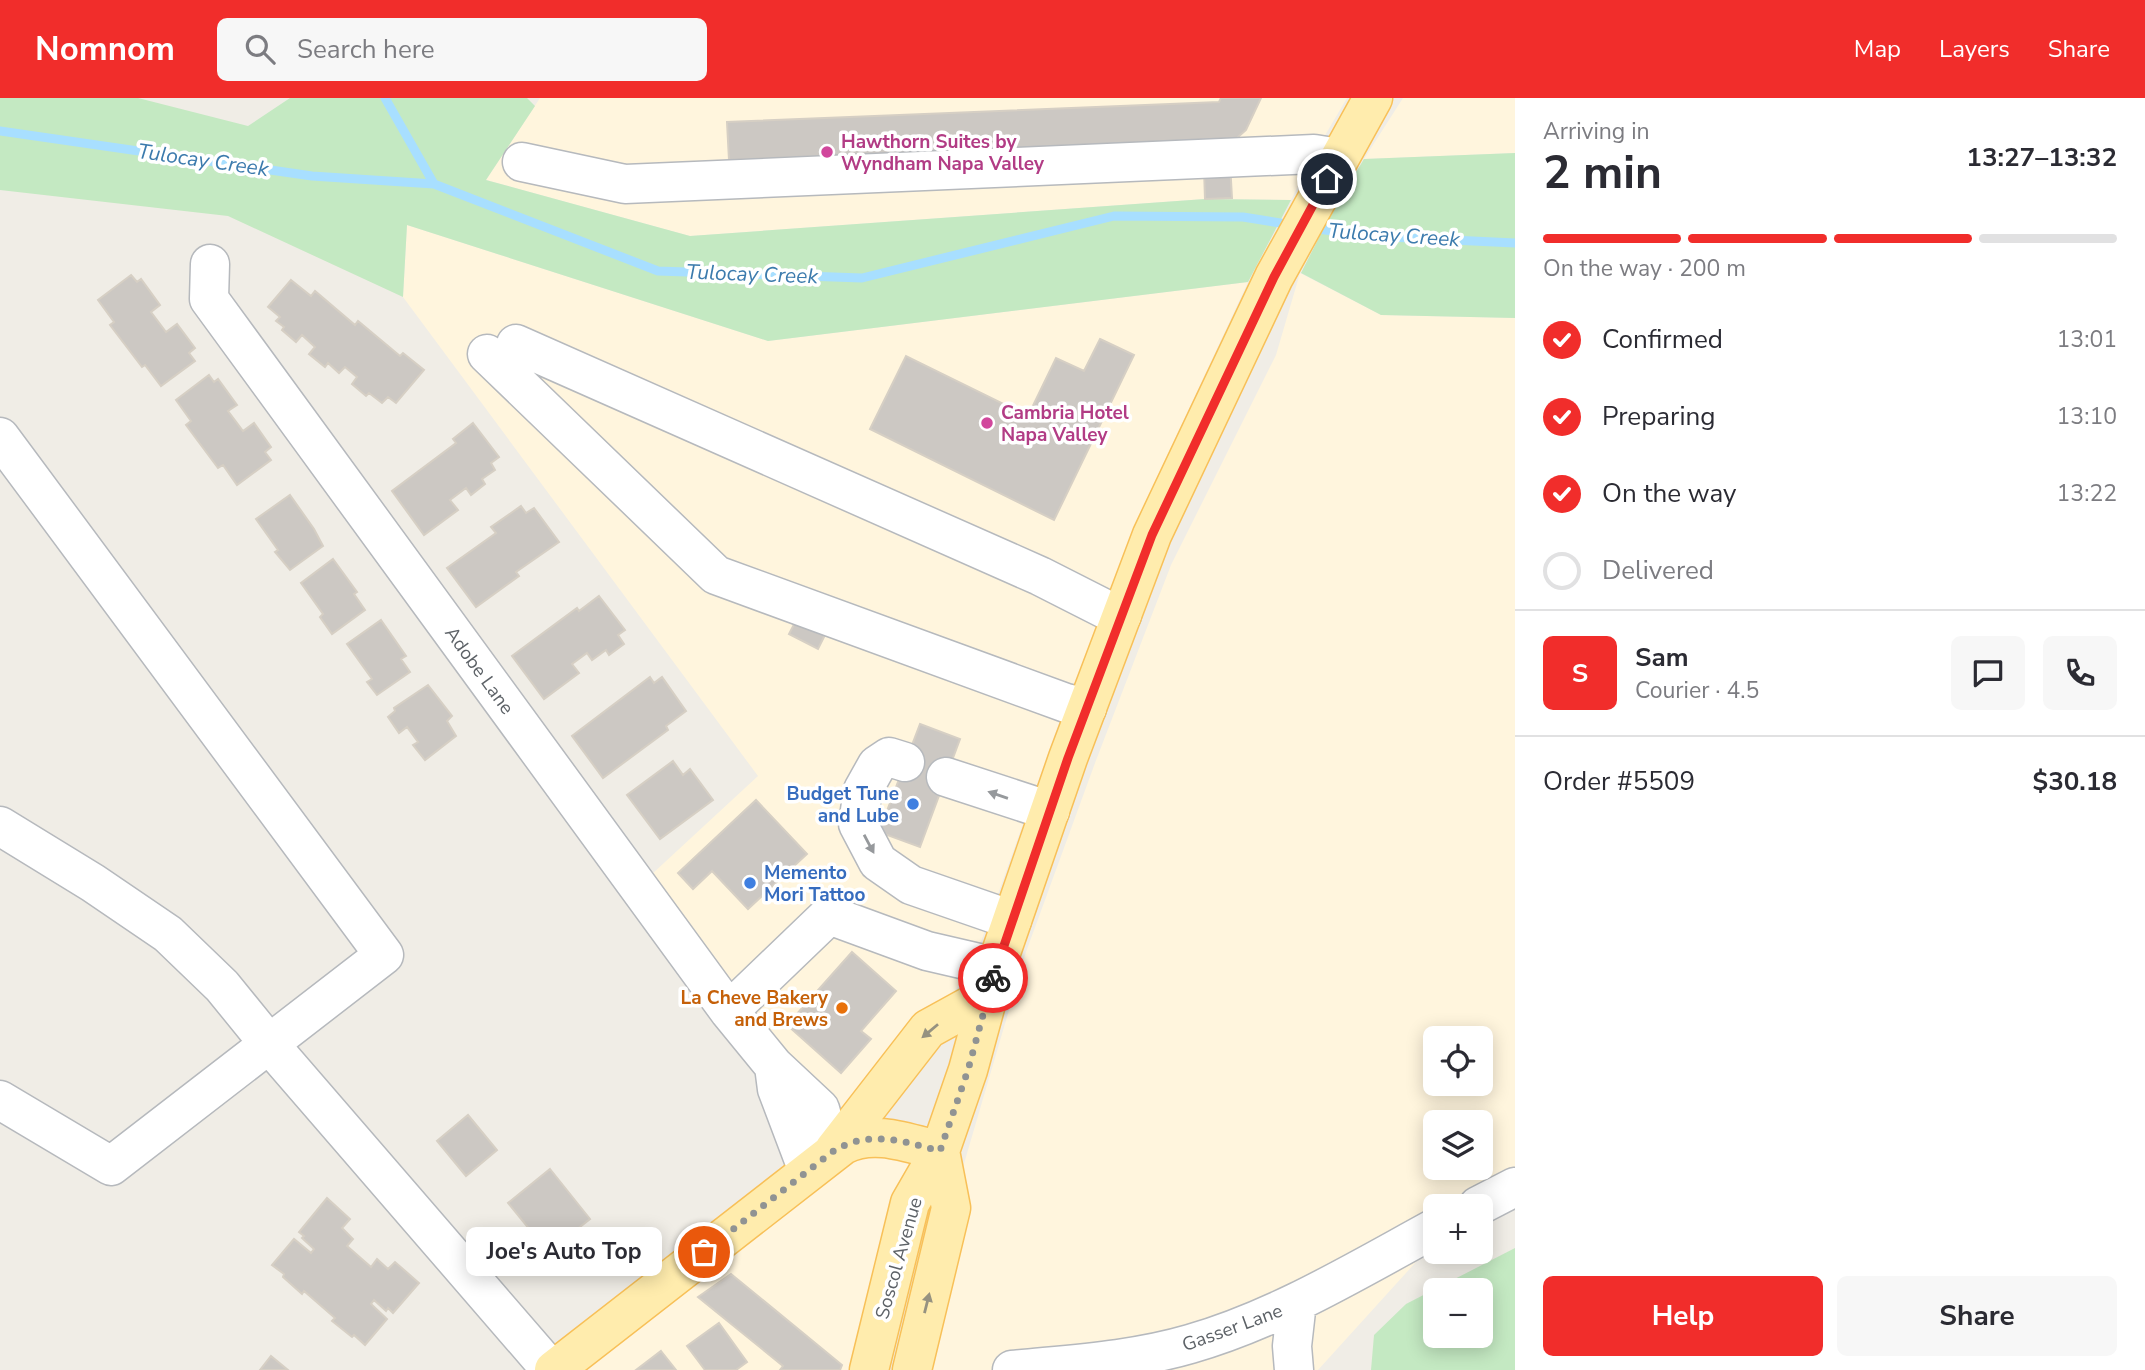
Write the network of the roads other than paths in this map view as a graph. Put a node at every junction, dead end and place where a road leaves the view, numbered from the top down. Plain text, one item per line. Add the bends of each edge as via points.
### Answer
1 (1373, 98) edge
2 (1339, 158) junction
3 (522, 162) dead end
4 (210, 264) dead end
5 (0, 437) edge
6 (1122, 614) junction
7 (1087, 708) junction
8 (905, 762) dead end
9 (946, 777) dead end
10 (1050, 811) junction
11 (0, 826) edge
12 (1012, 920) junction
13 (992, 981) junction
14 (729, 1011) junction
15 (270, 1045) junction
16 (0, 1100) edge
17 (940, 1151) junction
18 (820, 1162) junction
19 (1515, 1187) edge
20 (1493, 1198) edge
21 (1423, 1234) edge
22 (1297, 1302) junction
23 (552, 1370) edge
24 (869, 1370) edge
25 (912, 1370) edge
26 (1012, 1370) edge
27 (1294, 1370) edge

1 - 2 main road, Soscol Avenue
2 - 3 street via 1314,154 625,184
2 - 6 main road, Soscol Avenue via 1274,277 1152,535
4 - 14 street, Adobe Lane via 209,299
5 - 15 street via 384,955
6 - 7 main road, Soscol Avenue
6 - 7 street via 501,349 716,575
7 - 10 main road, Soscol Avenue
8 -> 12 street via 889,757 877,765 863,790 858,824 878,862 911,885
10 -> 9 street
10 - 12 main road, Soscol Avenue
11 - 15 street via 168,934 222,986
12 - 13 main road, Soscol Avenue
13 - 14 street via 829,915
13 - 17 main road, Soscol Avenue
13 -> 18 main road via 929,1029
14 - 18 street, Adobe Lane via 774,1066 820,1109
15 - 16 street via 111,1166
15 - 23 street
17 - 18 main road via 870,1138 848,1143
17 - 24 main road, Soscol Avenue via 911,1203
25 -> 17 main road, Soscol Avenue via 951,1208
18 - 23 main road
19 - 20 street
21 - 22 street, Gasser Lane
22 - 26 street, Gasser Lane via 1216,1336 1158,1352
22 - 27 street

